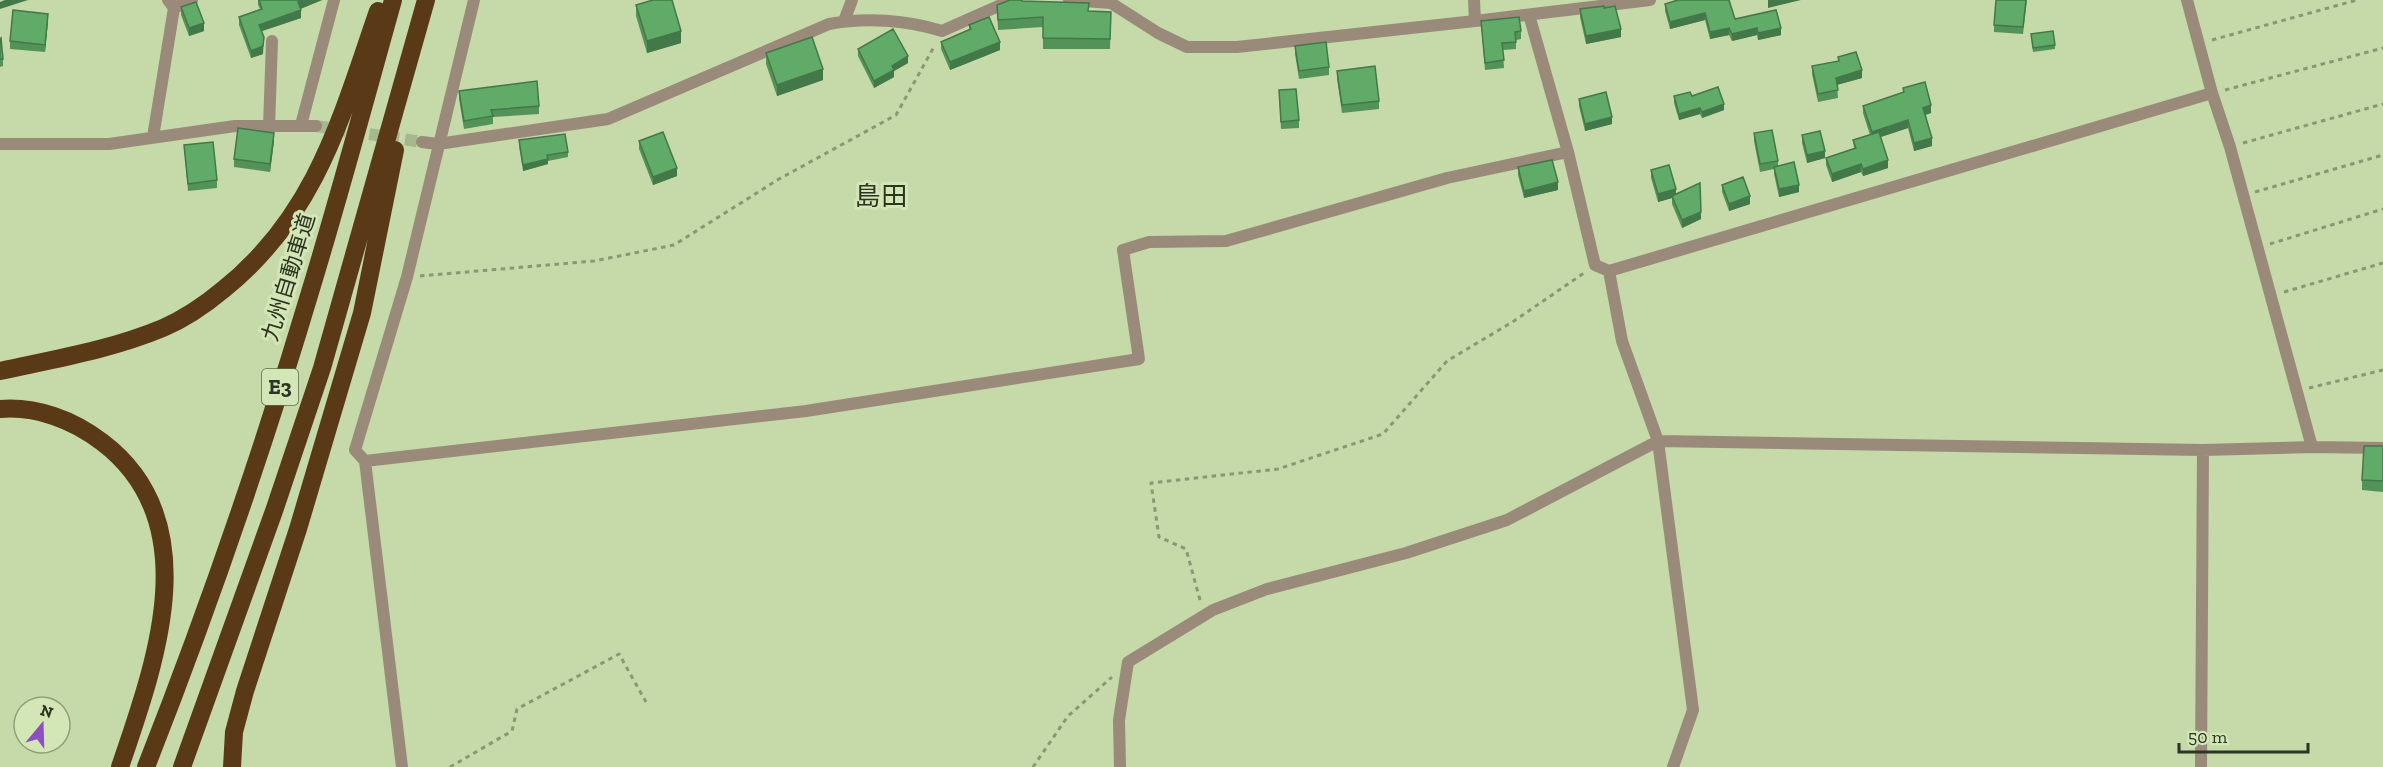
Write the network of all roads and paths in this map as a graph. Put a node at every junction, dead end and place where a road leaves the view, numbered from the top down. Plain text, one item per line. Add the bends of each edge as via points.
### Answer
1 (192, 0) edge
2 (334, 0) edge
3 (382, 0) edge
4 (393, 0) edge
5 (474, 0) edge
6 (852, 0) edge
7 (1012, 0) edge
8 (1069, 0) edge
9 (1474, 0) edge
10 (2187, 0) edge
11 (2357, 0) edge
12 (1643, 1) edge
13 (425, 3) edge
14 (171, 4) edge
15 (1529, 15) junction
16 (844, 21) junction
17 (1475, 21) junction
18 (942, 31) junction
19 (272, 40) dead end
20 (2200, 43) junction
21 (2383, 48) edge
22 (2212, 93) junction
23 (2383, 104) edge
24 (301, 125) junction
25 (316, 126) tunnel mouth
26 (269, 127) junction
27 (153, 136) junction
28 (422, 142) tunnel mouth
29 (0, 144) edge
30 (438, 144) junction
31 (2230, 147) junction
32 (1568, 152) junction
33 (2383, 155) edge
34 (2243, 196) junction
35 (2383, 209) edge
36 (2258, 247) junction
37 (2383, 263) edge
38 (1596, 265) junction
39 (1609, 271) junction
40 (407, 278) junction
41 (2271, 296) junction
42 (2383, 369) edge
43 (0, 371) edge
44 (2297, 391) junction
45 (0, 409) edge
46 (1658, 441) junction
47 (2312, 447) junction
48 (2383, 448) edge
49 (2203, 450) junction
50 (365, 461) junction
51 (1205, 617) junction
52 (1128, 662) junction
53 (646, 702) dead end
54 (120, 767) edge
55 (146, 767) edge
56 (182, 767) edge
57 (232, 767) edge
58 (402, 767) edge
59 (450, 767) edge
60 (1033, 767) edge
61 (1120, 767) edge
62 (1673, 767) edge
63 (2201, 767) edge

1 - 14 street
2 - 24 street
3 - 43 highway via 344,113 312,184 283,231 247,271 209,301 165,327 114,346
4 - 55 highway, 九州自動車道 / E3 via 314,279 256,464
5 - 30 street
6 - 16 street
7 - 18 street
8 - 17 street via 1111,3 1187,47 1237,46
9 - 17 street
10 - 20 street
11 - 20 path
12 - 15 street
13 - 56 highway, E3 via 322,368
13 - 57 highway via 362,313 245,691 234,732
14 - 27 street
15 - 17 street
15 - 32 street
16 - 18 street via 895,22
16 - 30 street via 608,119
18 - 40 path via 896,115 779,179 674,245 594,261
19 - 26 street
20 - 22 street
21 - 22 path
22 - 31 street
22 - 39 street
23 - 31 path
24 - 25 street
24 - 26 street
26 - 27 street via 235,126
27 - 29 street via 109,144
28 - 30 street
30 - 40 street
31 - 34 street
32 - 38 street
32 - 50 street via 1447,178 1226,241 1149,242 1123,250 1139,359 806,411
33 - 34 path
34 - 36 street
35 - 36 path
36 - 41 street
37 - 41 path
38 - 39 street
38 - 51 path via 1447,361 1383,434 1278,469 1151,483 1159,537 1186,549
39 - 46 street via 1622,341
40 - 50 street via 355,450
41 - 44 street
42 - 44 path
44 - 47 street
45 - 54 highway via 46,412 85,429 119,454 145,488 157,522 165,561 164,603 157,649
46 - 49 street
46 - 51 street via 1507,519 1406,553 1267,589 1213,610
46 - 62 street via 1693,710
47 - 48 street
47 - 49 street
49 - 63 street
50 - 58 street
51 - 52 street
52 - 60 path via 1068,716
52 - 61 street via 1119,720
53 - 59 path via 619,654 517,709 513,731

